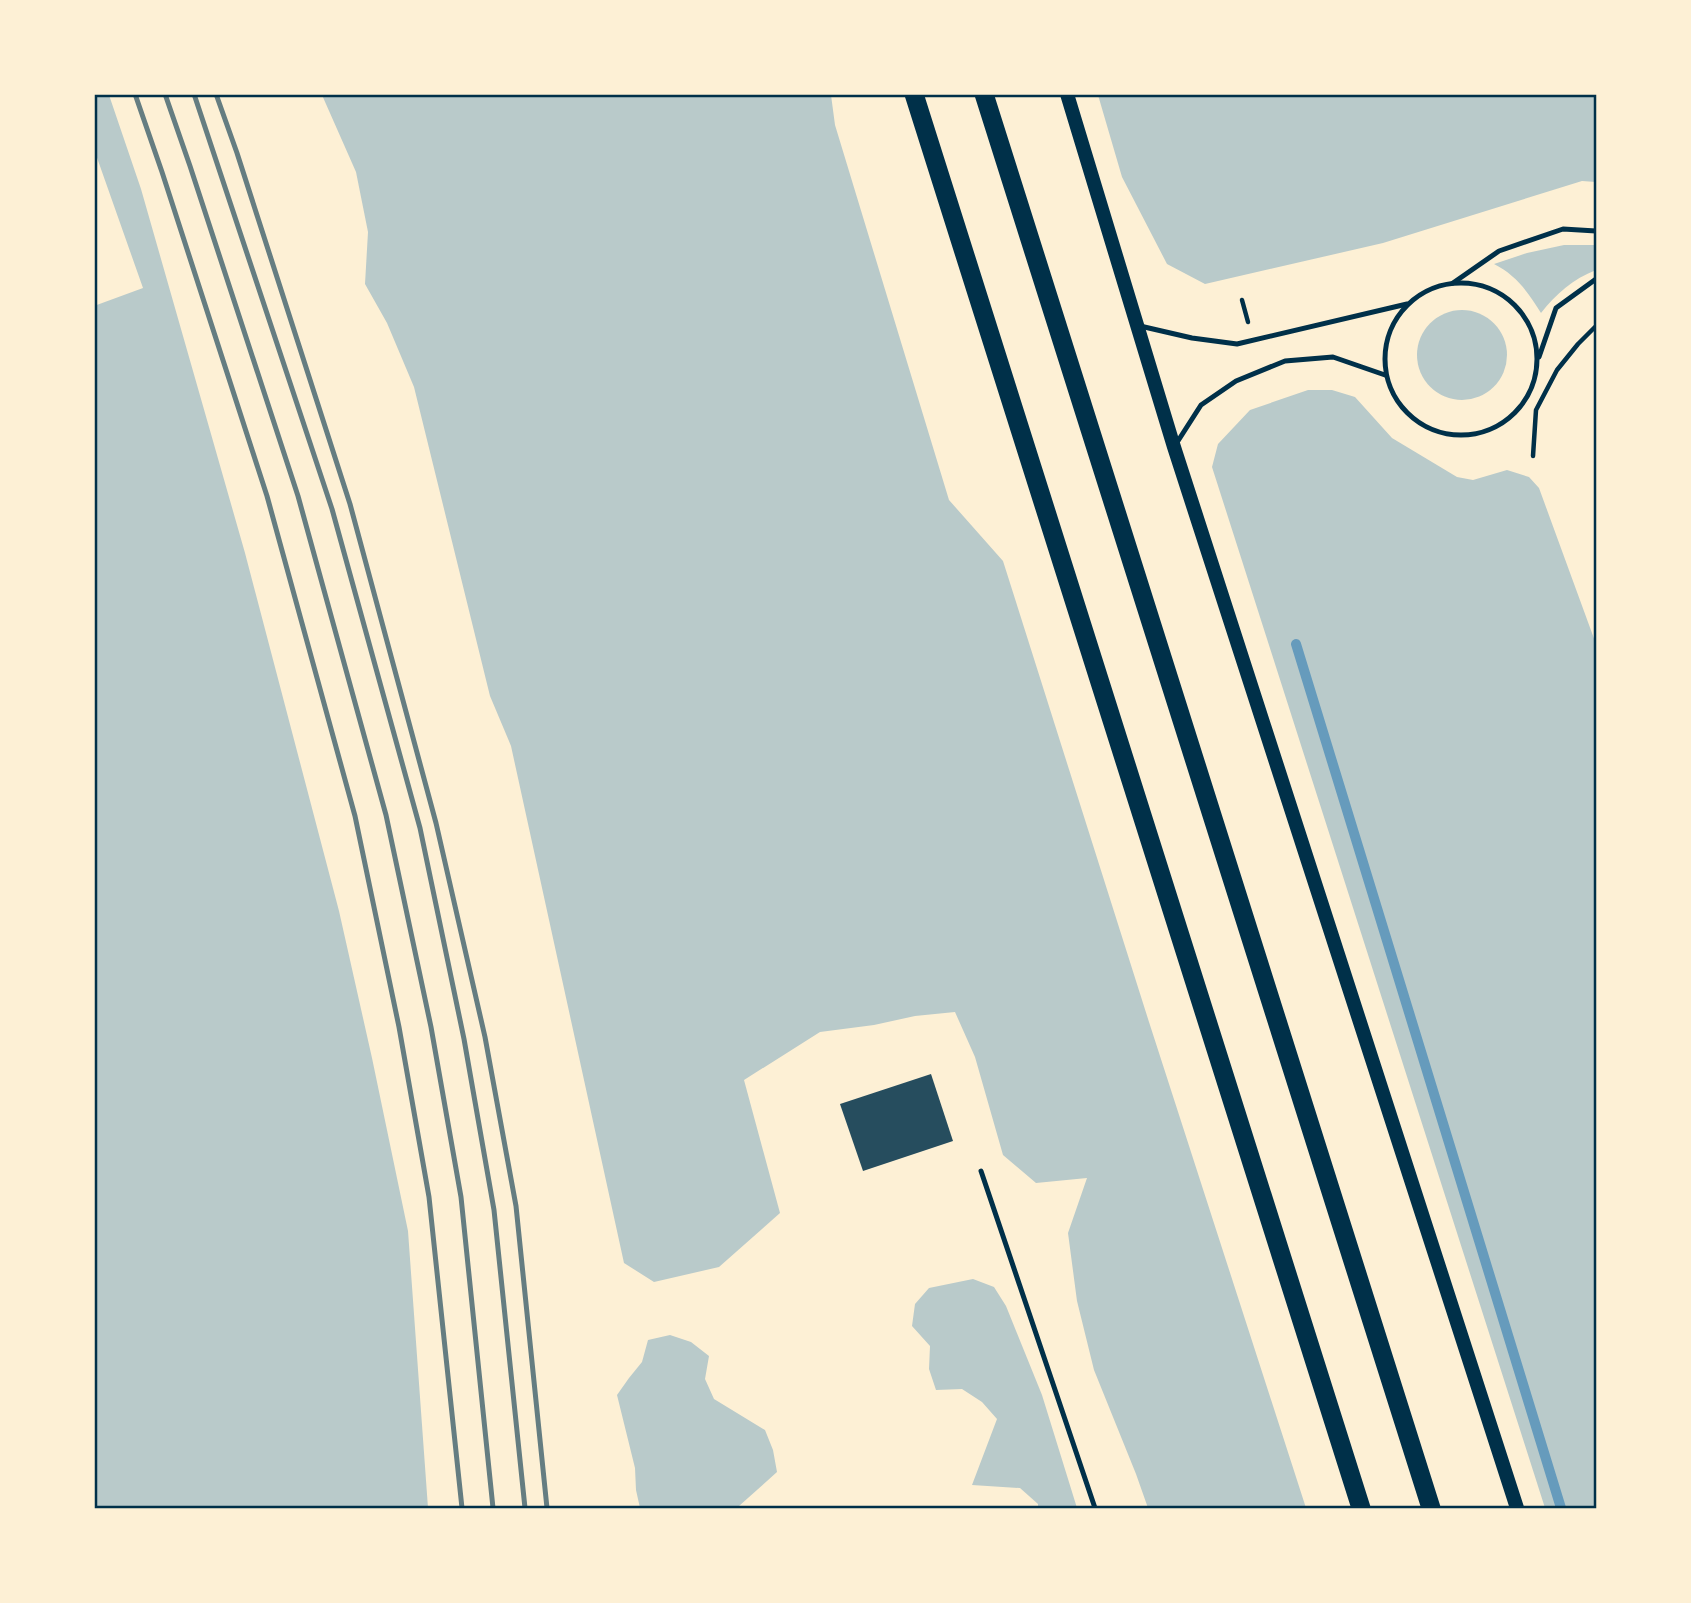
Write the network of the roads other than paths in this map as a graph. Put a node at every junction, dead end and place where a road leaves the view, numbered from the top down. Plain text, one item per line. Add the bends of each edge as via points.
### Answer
1 (914, 94) edge
2 (984, 94) edge
3 (1067, 94) edge
4 (1597, 231) edge
5 (1597, 279) edge
6 (1453, 283) junction
7 (1407, 304) junction
8 (1138, 326) junction
9 (1538, 360) junction
10 (1385, 375) junction
11 (1174, 447) junction
12 (981, 1171) dead end
13 (1095, 1508) edge
14 (1361, 1508) edge
15 (1431, 1508) edge
16 (1517, 1508) edge

1 - 14 highway
2 - 15 highway
3 - 8 main road
4 - 6 lane via 1563,229 1499,251
5 - 9 lane via 1556,308
6 - 7 lane via 1429,289
6 - 9 lane via 1479,285 1503,295 1521,312 1534,335
7 - 8 lane via 1237,344
7 - 10 lane via 1392,325 1384,350
8 - 11 main road
9 - 10 lane via 1533,384 1521,406 1503,423 1480,434 1456,436 1431,430 1410,418 1394,399
10 - 11 lane via 1333,357 1285,361 1236,381 1201,405
11 - 16 main road
12 - 13 lane

